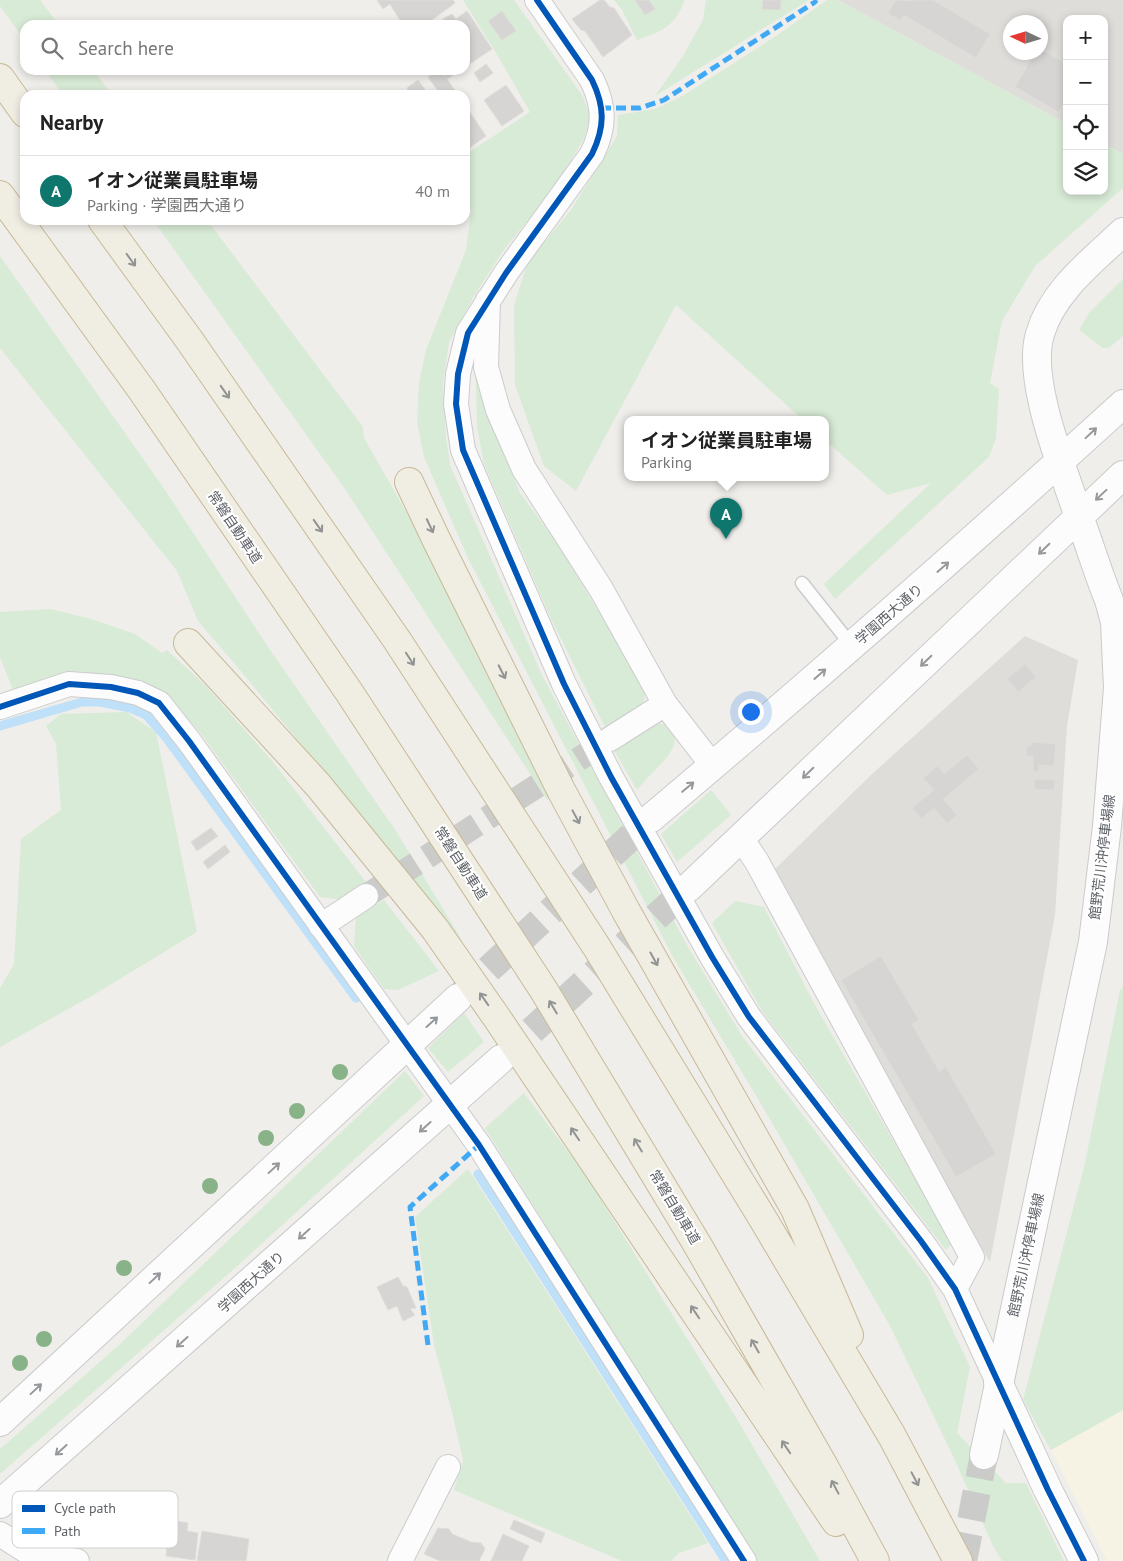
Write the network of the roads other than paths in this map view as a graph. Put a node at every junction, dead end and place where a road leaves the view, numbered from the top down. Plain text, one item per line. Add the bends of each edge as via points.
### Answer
1 (536, 0) edge
2 (0, 78) edge
3 (20, 106) edge
4 (0, 195) edge
5 (20, 223) edge
6 (22, 225) edge
7 (106, 225) edge
8 (1123, 232) edge
9 (488, 298) junction
10 (1123, 404) edge
11 (1060, 463) junction
12 (1123, 474) edge
13 (409, 482) dead end
14 (1079, 515) junction
15 (802, 583) dead end
16 (188, 643) dead end
17 (852, 646) junction
18 (665, 704) junction
19 (0, 707) edge
20 (610, 740) tunnel mouth
21 (713, 766) junction
22 (651, 818) tunnel mouth
23 (741, 838) junction
24 (689, 887) tunnel mouth
25 (366, 896) tunnel mouth
26 (321, 926) junction
27 (458, 998) tunnel mouth
28 (406, 1045) junction
29 (501, 1059) tunnel mouth
30 (450, 1105) junction
31 (955, 1289) junction
32 (998, 1382) junction
33 (0, 1422) edge
34 (892, 1436) junction
35 (984, 1455) tunnel mouth
36 (448, 1467) dead end
37 (15, 1491) edge
38 (12, 1493) edge
39 (0, 1504) edge
40 (0, 1534) edge
41 (12, 1542) edge
42 (22, 1548) edge
43 (77, 1561) edge
44 (400, 1561) edge
45 (744, 1561) edge
46 (861, 1561) edge
47 (875, 1561) edge
48 (958, 1561) edge
49 (1084, 1561) edge

1 - 9 street via 592,80 601,108 602,127 592,154
2 - 3 highway
5 -> 4 highway, 常磐自動車道
47 -> 6 highway, 常磐自動車道 via 697,1244 543,989 343,684 141,389
7 -> 34 highway via 190,341 424,681 606,962 764,1219
8 - 11 main road, 館野荒川沖停車場線 via 1073,279 1049,313 1040,334 1037,367 1040,393
9 - 18 street via 486,368 498,410 520,461 601,589
9 - 31 street via 468,333 458,374 456,404 463,450 564,684 611,776 748,1017
11 -> 10 main road, 学園西大通り
11 - 14 main road, 館野荒川沖停車場線
17 -> 11 main road, 学園西大通り
12 -> 14 main road
13 -> 34 highway via 561,790 795,1209
14 -> 23 main road
14 - 32 main road, 館野荒川沖停車場線 via 1115,622 1118,688 1107,826 1093,942
15 - 17 lane
46 -> 16 highway via 435,929 318,785
21 -> 17 main road, 学園西大通り
18 - 20 street
18 - 21 street
19 - 26 street via 69,684 110,687 138,693 160,703
22 -> 21 main road, 学園西大通り
23 - 24 main road
23 - 31 street via 764,874 972,1257
25 - 26 street
26 - 28 street
28 -> 27 main road
28 - 30 street
33 -> 28 main road
29 - 30 main road, 学園西大通り
30 -> 37 main road, 学園西大通り
30 - 45 street via 479,1144
31 - 32 street
32 - 35 main road, 館野荒川沖停車場線
32 - 49 main road
34 -> 48 highway
36 - 44 street
38 -> 39 main road, 学園西大通り
40 - 41 street
42 - 43 street

